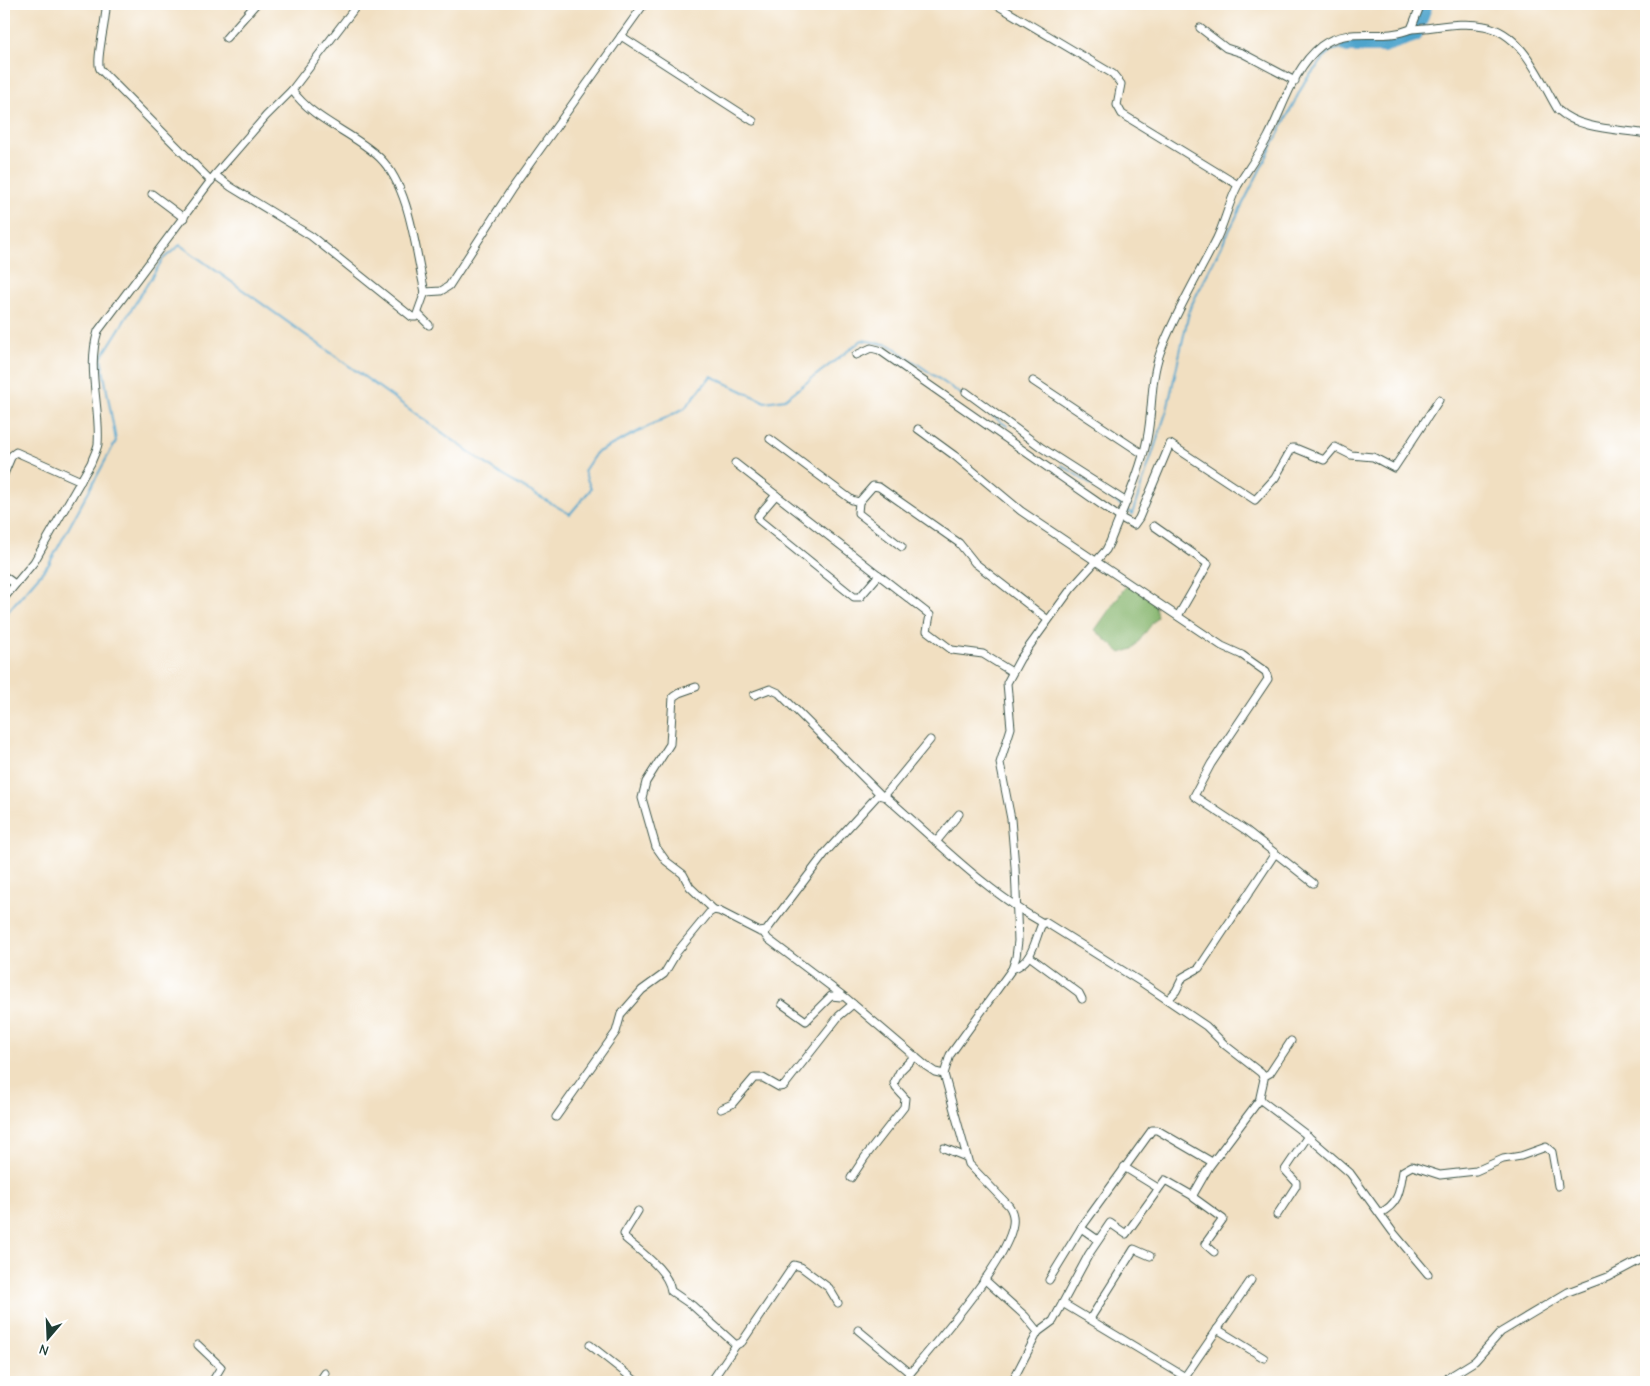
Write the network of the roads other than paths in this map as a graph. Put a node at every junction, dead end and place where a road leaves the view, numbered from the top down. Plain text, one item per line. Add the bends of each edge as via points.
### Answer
1 (106, 4) edge
2 (256, 4) edge
3 (357, 4) edge
4 (644, 4) edge
5 (995, 4) edge
6 (1421, 4) edge
7 (1200, 28) dead end
8 (1417, 29) junction
9 (621, 36) junction
10 (226, 38) dead end
11 (1295, 81) junction
12 (292, 90) junction
13 (753, 120) dead end
14 (1646, 134) edge
15 (213, 178) junction
16 (1238, 185) junction
17 (152, 194) dead end
18 (184, 218) junction
19 (425, 292) junction
20 (418, 314) junction
21 (429, 325) dead end
22 (856, 355) dead end
23 (1032, 381) dead end
24 (966, 392) dead end
25 (1439, 400) dead end
26 (918, 429) dead end
27 (770, 439) dead end
28 (1143, 454) junction
29 (734, 463) dead end
30 (4, 474) edge
31 (81, 481) junction
32 (776, 495) junction
33 (859, 502) junction
34 (1125, 503) junction
35 (1120, 515) junction
36 (1154, 526) dead end
37 (902, 548) dead end
38 (1095, 562) junction
39 (879, 575) junction
40 (4, 576) edge
41 (15, 584) junction
42 (4, 598) edge
43 (1178, 616) junction
44 (1048, 620) junction
45 (1012, 672) junction
46 (696, 687) dead end
47 (754, 695) dead end
48 (930, 740) dead end
49 (882, 795) junction
50 (959, 814) dead end
51 (936, 842) junction
52 (1274, 855) junction
53 (1312, 882) dead end
54 (1016, 908) junction
55 (714, 910) junction
56 (1043, 923) junction
57 (763, 932) junction
58 (1030, 956) junction
59 (1012, 969) junction
60 (846, 998) junction
61 (1082, 999) dead end
62 (1168, 1000) junction
63 (782, 1004) dead end
64 (853, 1004) junction
65 (1291, 1041) dead end
66 (915, 1056) junction
67 (944, 1074) junction
68 (1263, 1077) junction
69 (1260, 1099) junction
70 (721, 1109) dead end
71 (556, 1117) dead end
72 (1308, 1136) junction
73 (944, 1148) dead end
74 (966, 1157) junction
75 (1212, 1162) junction
76 (1124, 1167) junction
77 (851, 1178) dead end
78 (1558, 1186) dead end
79 (1158, 1188) junction
80 (1193, 1196) junction
81 (638, 1211) dead end
82 (1380, 1213) junction
83 (1277, 1215) dead end
84 (1081, 1228) junction
85 (1098, 1240) junction
86 (1214, 1252) dead end
87 (1150, 1256) dead end
88 (1646, 1257) edge
89 (1428, 1274) dead end
90 (984, 1279) junction
91 (1049, 1280) dead end
92 (1251, 1280) dead end
93 (838, 1303) dead end
94 (1064, 1304) junction
95 (1090, 1319) junction
96 (1217, 1329) junction
97 (858, 1330) dead end
98 (1038, 1332) junction
99 (198, 1345) dead end
100 (590, 1345) dead end
101 (736, 1345) junction
102 (1264, 1358) dead end
103 (325, 1373) dead end
104 (910, 1373) junction
105 (1184, 1380) edge
106 (212, 1382) edge
107 (320, 1382) edge
108 (637, 1382) edge
109 (711, 1382) edge
110 (902, 1382) edge
111 (1012, 1382) edge
112 (1441, 1382) edge

1 - 15 street via 100,69
2 - 10 street
3 - 12 street
4 - 9 street
5 - 16 street via 1113,74 1121,84 1117,105 1122,114
6 - 8 street
7 - 11 street via 1226,48
8 - 11 street via 1394,35 1355,33 1339,36 1310,57
8 - 14 street via 1472,25 1502,33 1523,51 1558,110 1566,117 1590,125
9 - 13 street
9 - 19 street via 511,190 449,286 441,291
11 - 16 street via 1263,147
12 - 15 street
12 - 19 street via 307,108 352,137 386,166 404,203
15 - 18 street
15 - 20 street via 312,236 412,317
16 - 28 street via 1217,237 1160,354 1153,380 1149,429
17 - 18 street
18 - 31 street via 98,331 94,343 94,388 98,445
19 - 20 street
20 - 21 street
22 - 35 street via 871,348 879,350
23 - 28 street
24 - 34 street
25 - 35 street via 1394,468 1373,457 1351,455 1335,447 1324,460 1292,448 1275,478 1255,500 1170,444 1139,518 1134,525
26 - 38 street via 1016,508
27 - 33 street
28 - 34 street
29 - 32 street
30 - 31 street via 16,452
31 - 41 street via 34,562
32 - 39 street
32 - 39 street via 758,516 759,520 854,597 860,597
33 - 37 street via 858,513
33 - 44 street via 873,486 879,488 959,544 975,563
34 - 35 street
35 - 38 street via 1110,542
36 - 43 street via 1208,564
38 - 43 street
38 - 44 street
39 - 45 street via 930,616 927,631 948,648 984,654
40 - 41 street
41 - 42 street
43 - 52 street via 1268,674 1261,692 1194,794
44 - 45 street
45 - 54 street via 1007,689 1011,728 1000,763 1012,826
46 - 55 street via 673,697 670,744 646,782 642,798 656,847
47 - 49 street via 770,689 779,693
48 - 49 street
49 - 51 street
49 - 57 street via 878,795 826,852
50 - 51 street
51 - 54 street
52 - 53 street
52 - 62 street via 1199,968 1183,977
54 - 56 street
54 - 59 street via 1018,947
55 - 57 street
55 - 71 street via 677,952 659,979 642,990 621,1014 616,1032
56 - 58 street
56 - 62 street via 1086,946
57 - 60 street
58 - 59 street
58 - 61 street via 1079,993
59 - 67 street via 950,1055
60 - 63 street via 831,996 806,1021
60 - 64 street
62 - 68 street via 1206,1026 1224,1046
64 - 66 street
64 - 70 street via 839,1016 784,1086 754,1078 732,1104
65 - 68 street via 1270,1073
66 - 67 street via 935,1072
66 - 77 street via 900,1071 894,1083 906,1098 904,1107
67 - 74 street
68 - 69 street
69 - 72 street
69 - 75 street
72 - 82 street via 1350,1173
72 - 83 street via 1285,1170 1296,1186
73 - 74 street
74 - 90 street via 974,1171 1013,1214 1009,1237
75 - 76 street via 1154,1129
75 - 80 street
76 - 79 street
76 - 84 street
78 - 82 street via 1552,1152 1546,1147 1503,1159 1476,1171 1440,1175 1412,1166 1403,1171 1402,1186 1395,1202
79 - 80 street via 1165,1180
79 - 85 street via 1126,1234 1110,1223
80 - 86 street via 1223,1219 1205,1244
81 - 101 street via 625,1230 626,1240 666,1275 671,1292 693,1306
82 - 89 street
84 - 85 street
84 - 91 street
85 - 94 street via 1075,1277
87 - 95 street via 1134,1249
88 - 112 street via 1568,1292 1501,1332 1476,1361
90 - 98 street
90 - 104 street
92 - 96 street
93 - 101 street via 829,1288 794,1265 742,1342
94 - 95 street
94 - 98 street via 1051,1324
95 - 105 street via 1150,1354
96 - 102 street
96 - 105 street
97 - 104 street
98 - 111 street
99 - 106 street via 221,1368
100 - 108 street
101 - 109 street
103 - 107 street
104 - 110 street

